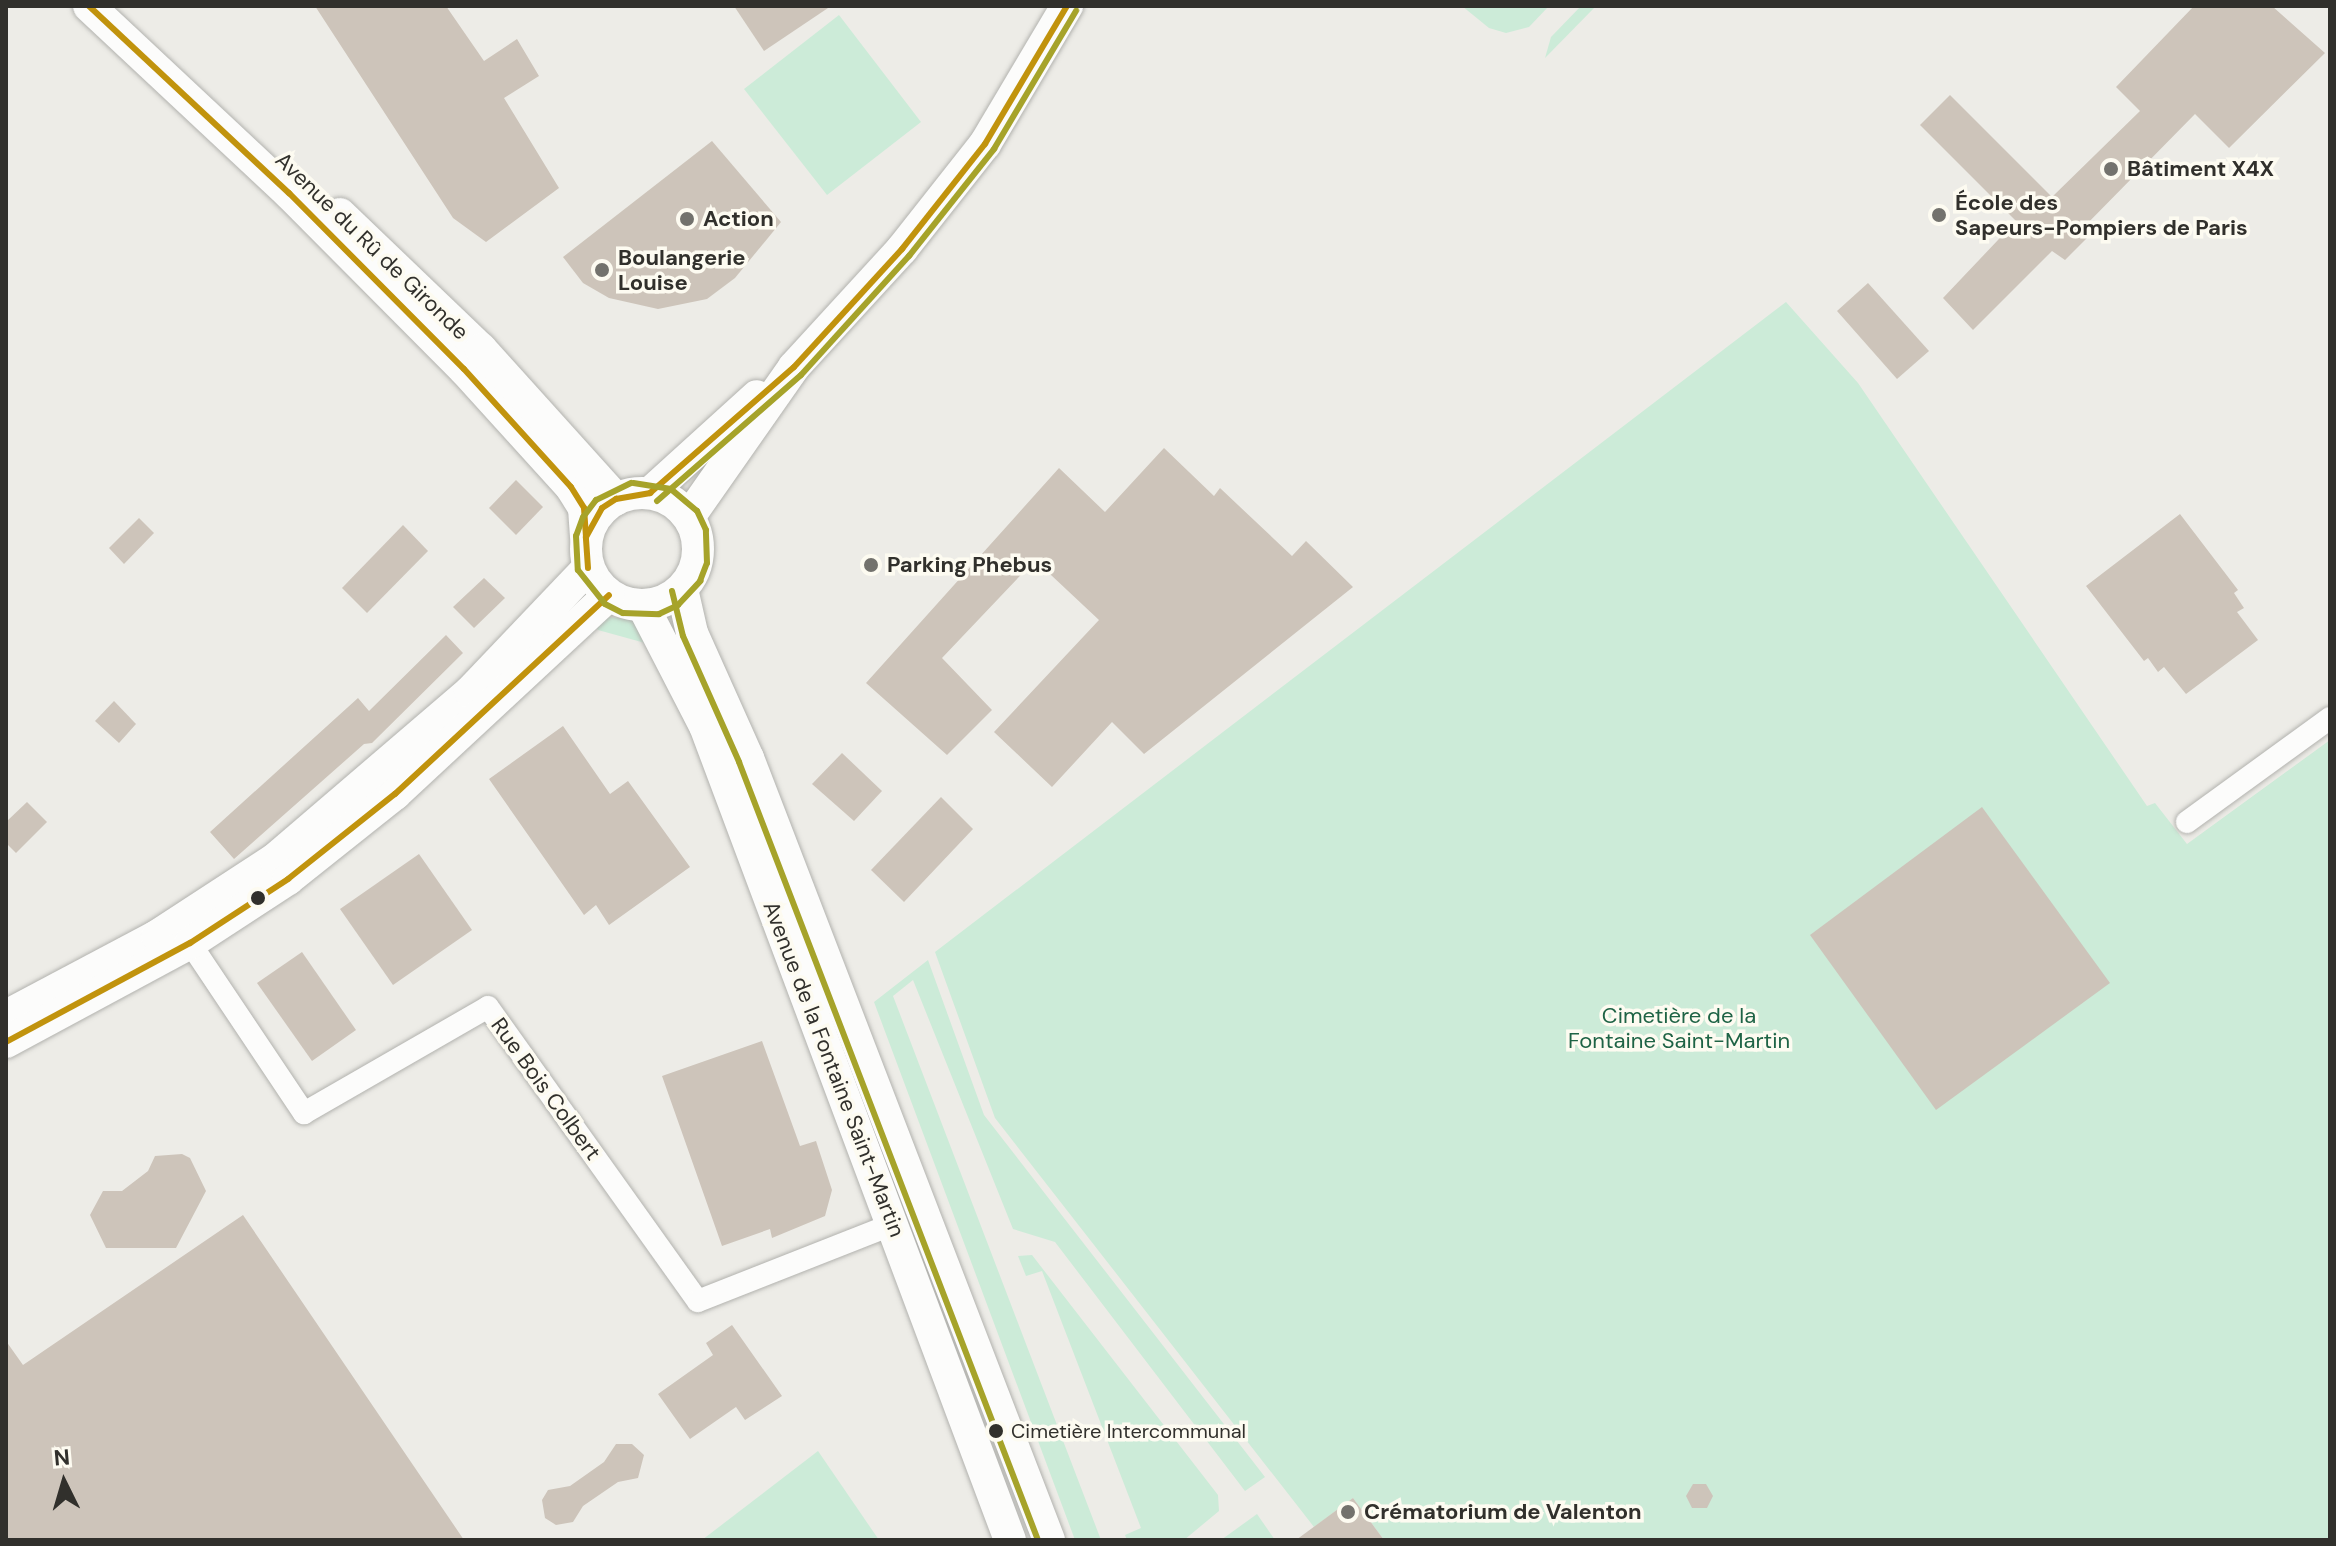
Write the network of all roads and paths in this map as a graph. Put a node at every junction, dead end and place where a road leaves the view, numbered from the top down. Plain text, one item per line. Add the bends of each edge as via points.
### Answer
1 (89, 6) edge
2 (116, 6) edge
3 (1067, 6) edge
4 (794, 367) junction
5 (650, 493) junction
6 (616, 499) junction
7 (689, 517) junction
8 (587, 553) junction
9 (682, 589) junction
10 (609, 595) junction
11 (643, 606) junction
12 (2330, 718) edge
13 (2187, 822) dead end
14 (190, 943) junction
15 (6, 1016) edge
16 (6, 1042) edge
17 (907, 1218) junction
18 (968, 1332) junction
19 (937, 1343) junction
20 (1010, 1540) edge
21 (1049, 1540) edge

1 - 8 main road, Avenue du Rû de Gironde via 289,193 464,369 571,487 584,508
2 - 6 main road, Avenue du Rû de Gironde via 481,349
3 - 4 main road via 985,144 902,249
4 - 5 main road
4 - 7 main road
5 - 6 main road
5 - 7 main road via 665,497
6 - 8 main road via 602,508
7 - 9 main road via 696,532 697,562
8 - 10 main road
8 - 15 main road via 470,692 275,859 157,936
9 - 11 main road
9 - 17 main road, Avenue de la Fontaine Saint-Martin via 692,633 748,758
10 - 11 main road
10 - 14 main road via 395,794 288,879
11 - 17 main road, Avenue de la Fontaine Saint-Martin via 705,726
12 - 13 street
14 - 16 main road
14 - 17 street, Rue Bois Colbert via 304,1113 488,1007 698,1301
17 - 18 main road, Avenue de la Fontaine Saint-Martin
17 - 19 main road, Avenue de la Fontaine Saint-Martin
18 - 19 main road
18 - 21 main road, Avenue de la Fontaine Saint-Martin
19 - 20 main road, Avenue de la Fontaine Saint-Martin

